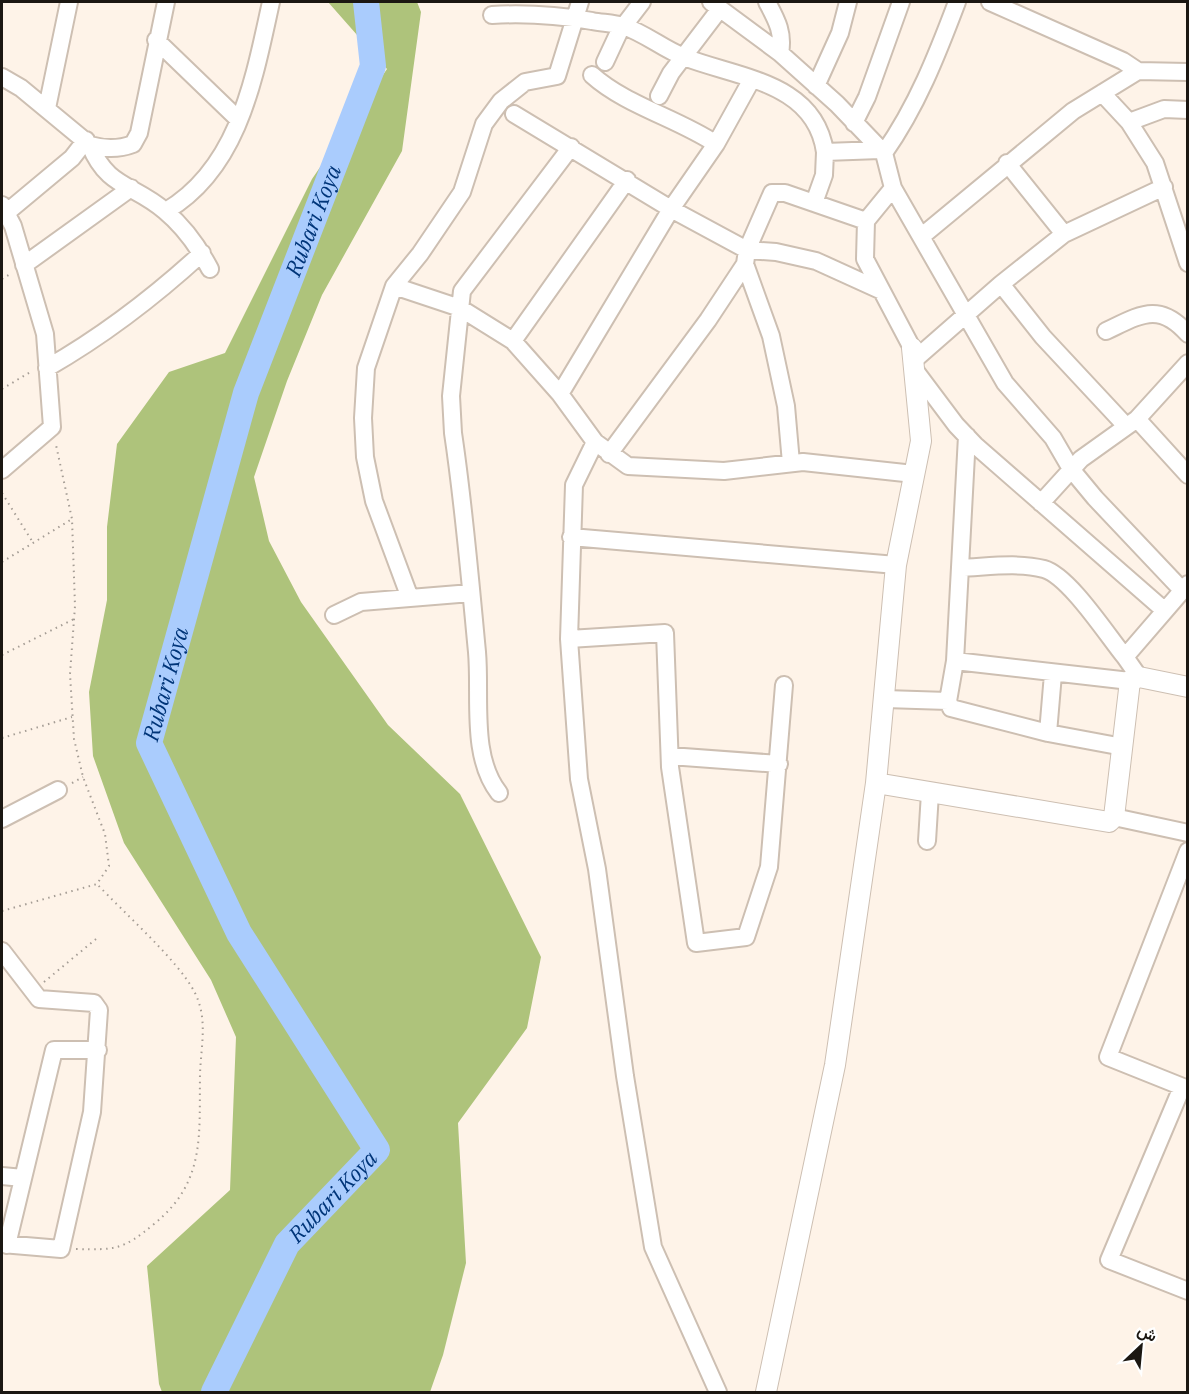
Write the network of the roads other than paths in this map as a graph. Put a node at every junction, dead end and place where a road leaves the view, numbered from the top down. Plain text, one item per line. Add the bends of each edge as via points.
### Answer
1 (69, 2) edge
2 (166, 2) edge
3 (271, 2) edge
4 (642, 2) edge
5 (767, 2) edge
6 (848, 2) edge
7 (901, 2) edge
8 (957, 2) edge
9 (990, 2) edge
10 (715, 6) edge
11 (576, 9) edge
12 (492, 15) dead end
13 (623, 26) junction
14 (156, 40) junction
15 (780, 52) junction
16 (683, 57) junction
17 (605, 62) dead end
18 (1138, 71) junction
19 (1188, 72) edge
20 (592, 75) dead end
21 (2, 77) edge
22 (752, 79) junction
23 (816, 86) junction
24 (1102, 93) junction
25 (659, 96) dead end
26 (47, 108) junction
27 (1188, 110) edge
28 (514, 114) dead end
29 (239, 120) junction
30 (1129, 122) junction
31 (854, 123) junction
32 (88, 142) junction
33 (716, 144) junction
34 (571, 147) junction
35 (825, 152) junction
36 (882, 152) junction
37 (1007, 163) junction
38 (627, 180) junction
39 (1164, 187) junction
40 (893, 188) junction
41 (131, 189) junction
42 (814, 203) junction
43 (4, 209) edge
44 (671, 209) junction
45 (166, 212) junction
46 (866, 220) junction
47 (1064, 234) junction
48 (922, 236) junction
49 (202, 253) junction
50 (746, 257) junction
51 (1188, 263) edge
52 (24, 264) junction
53 (210, 269) dead end
54 (1001, 284) junction
55 (394, 286) junction
56 (882, 291) junction
57 (460, 308) junction
58 (966, 314) junction
59 (1106, 331) dead end
60 (1188, 334) edge
61 (513, 341) junction
62 (913, 359) junction
63 (1188, 363) edge
64 (47, 369) junction
65 (560, 394) junction
66 (1132, 423) junction
67 (967, 436) junction
68 (595, 442) junction
69 (609, 454) junction
70 (791, 463) junction
71 (1071, 469) junction
72 (2, 470) edge
73 (914, 474) junction
74 (1188, 475) edge
75 (1041, 503) junction
76 (572, 537) junction
77 (896, 565) junction
78 (960, 568) junction
79 (1185, 587) edge
80 (471, 592) junction
81 (410, 598) junction
82 (1164, 610) junction
83 (334, 615) dead end
84 (569, 639) junction
85 (1125, 657) junction
86 (955, 661) junction
87 (1053, 674) junction
88 (1135, 679) junction
89 (784, 685) dead end
90 (1188, 687) edge
91 (885, 699) junction
92 (948, 701) junction
93 (1048, 733) junction
94 (1124, 747) junction
95 (670, 756) junction
96 (779, 764) junction
97 (876, 783) junction
98 (58, 790) dead end
99 (930, 793) junction
100 (499, 794) dead end
101 (1114, 817) junction
102 (2, 819) edge
103 (1188, 833) edge
104 (927, 841) dead end
105 (1188, 851) edge
106 (1182, 883) edge
107 (2, 951) edge
108 (98, 1050) junction
109 (1185, 1088) edge
110 (2, 1176) edge
111 (23, 1178) junction
112 (4, 1245) edge
113 (1188, 1291) edge
114 (718, 1392) edge
115 (766, 1392) edge

1 - 26 street
2 - 14 street
3 - 29 street
4 - 13 street
5 - 15 street via 783,38
6 - 23 street via 840,33
7 - 31 street
8 - 36 street via 928,77 905,123
9 - 18 street
10 - 15 street
10 - 16 street
11 - 12 street
11 - 13 street
11 - 55 street via 557,76 525,82 501,101 484,124 462,192
13 - 16 street
13 - 17 street
14 - 29 street
14 - 32 street via 139,133 133,144 109,147
15 - 23 street
16 - 22 street
16 - 25 street
18 - 19 street
18 - 24 street
20 - 33 street
21 - 26 street
22 - 33 street
22 - 35 street via 778,88 810,111 823,136
23 - 31 street
24 - 30 street
24 - 37 street
26 - 32 street
27 - 30 street via 1164,109
28 - 34 street
29 - 45 street via 225,153 198,188
30 - 39 street
31 - 36 street
32 - 41 street via 106,173
32 - 43 street
33 - 44 street
34 - 38 street
34 - 57 street via 462,291
35 - 36 street
35 - 42 street via 824,174
36 - 40 street
37 - 47 street
37 - 48 street
38 - 44 street
38 - 61 street
39 - 47 street
39 - 51 street
40 - 46 street
40 - 48 street
41 - 45 street
41 - 52 street
42 - 46 street
42 - 50 street via 772,192
43 - 52 street
44 - 50 street
44 - 65 street
45 - 49 street
46 - 56 street via 865,259
47 - 54 street
48 - 58 street
49 - 53 street
49 - 64 street via 162,290
50 - 56 street via 776,252 816,261
50 - 69 street via 708,320
50 - 70 street via 771,336 786,406
52 - 64 street via 45,334
54 - 58 street
54 - 66 street via 1042,337
55 - 57 street
55 - 81 street via 366,368 365,457 374,501
56 - 62 street
57 - 61 street
57 - 80 street via 451,396
58 - 62 street
58 - 71 street via 1005,383 1053,438
59 - 60 street via 1148,313 1163,313
61 - 65 street
62 - 67 street
62 - 73 street via 921,441
63 - 66 street
64 - 72 street via 52,427
65 - 68 street
66 - 71 street
66 - 74 street
67 - 75 street
67 - 78 street
68 - 69 street
68 - 76 street via 574,485
69 - 70 street via 628,466 724,471
70 - 73 street
71 - 75 street
71 - 79 street
73 - 77 street
75 - 82 street
76 - 77 street
76 - 84 street
77 - 91 street
78 - 85 street via 1024,566 1060,577
78 - 86 street
79 - 82 street
80 - 81 street
80 - 100 street via 481,746 490,782
81 - 83 street via 361,602
82 - 85 street
84 - 95 street via 665,633
84 - 114 street via 579,779 597,869 653,1247
85 - 88 street
86 - 87 street
86 - 92 street
87 - 88 street
87 - 93 street
88 - 90 street
88 - 94 street
89 - 96 street
91 - 92 street
91 - 97 street
92 - 93 street via 951,708
93 - 94 street
94 - 101 street
95 - 96 street
95 - 96 street via 696,943 746,937 769,867
97 - 99 street
97 - 115 street via 835,1065
98 - 102 street
99 - 101 street via 1109,822
99 - 104 street
101 - 103 street
105 - 106 street
106 - 109 street via 1108,1057
107 - 108 street via 44,1001 96,1004
108 - 111 street via 54,1050
108 - 112 street via 88,1132 61,1249
109 - 113 street via 1109,1260
110 - 111 street
111 - 112 street

